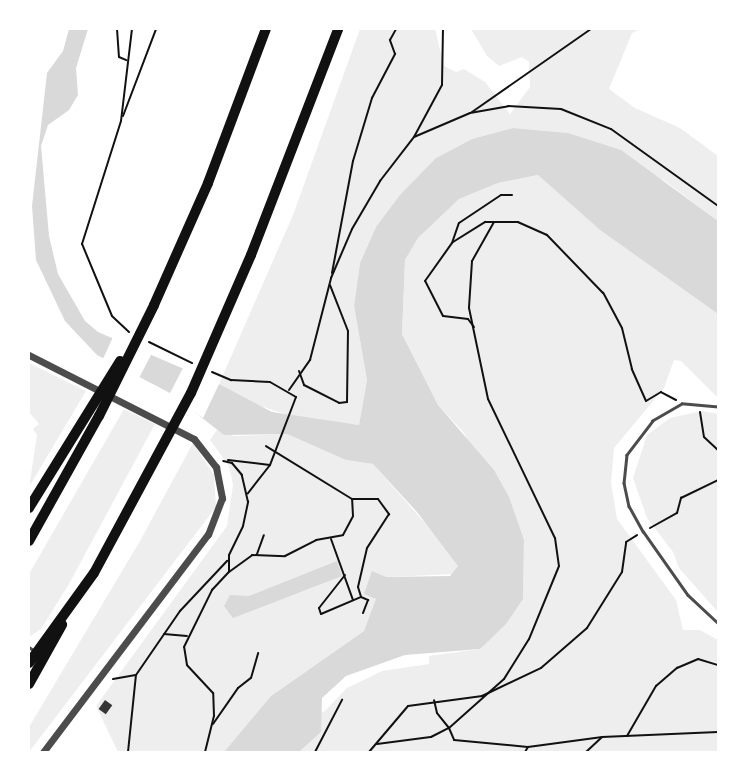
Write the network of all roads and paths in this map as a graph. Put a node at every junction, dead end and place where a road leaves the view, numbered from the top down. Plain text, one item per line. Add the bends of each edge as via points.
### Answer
1 (117, 29) edge
2 (132, 29) edge
3 (156, 29) edge
4 (266, 29) edge
5 (338, 29) edge
6 (396, 29) edge
7 (443, 29) edge
8 (590, 29) edge
9 (126, 60) junction
10 (470, 113) junction
11 (121, 121) junction
12 (414, 137) junction
13 (512, 195) dead end
14 (718, 206) edge
15 (494, 222) junction
16 (452, 242) junction
17 (331, 278) junction
18 (330, 285) junction
19 (154, 305) junction
20 (475, 329) junction
21 (131, 333) dead end
22 (147, 341) dead end
23 (29, 355) edge
24 (196, 365) dead end
25 (205, 369) dead end
26 (299, 371) junction
27 (288, 390) junction
28 (682, 404) junction
29 (718, 406) edge
30 (266, 446) dead end
31 (718, 450) edge
32 (276, 451) junction
33 (270, 465) junction
34 (718, 480) edge
35 (248, 493) junction
36 (352, 499) junction
37 (29, 508) edge
38 (642, 531) junction
39 (264, 535) dead end
40 (331, 538) junction
41 (29, 541) edge
42 (257, 554) junction
43 (228, 560) junction
44 (229, 572) junction
45 (94, 573) junction
46 (345, 575) junction
47 (360, 596) junction
48 (354, 600) junction
49 (363, 613) dead end
50 (718, 623) edge
51 (164, 634) junction
52 (187, 636) junction
53 (32, 650) edge
54 (258, 653) dead end
55 (29, 662) edge
56 (718, 665) edge
57 (136, 674) junction
58 (113, 679) dead end
59 (29, 684) edge
60 (482, 696) junction
61 (342, 700) dead end
62 (434, 700) junction
63 (213, 724) junction
64 (449, 728) junction
65 (718, 732) edge
66 (627, 736) junction
67 (602, 737) junction
68 (377, 744) junction
69 (528, 747) junction
70 (43, 752) edge
71 (128, 752) edge
72 (205, 752) edge
73 (315, 752) edge
74 (370, 752) edge
75 (525, 752) edge
76 (586, 752) edge

1 - 9 path via 119,57
2 - 9 path
3 - 11 path
4 - 19 highway via 208,183
5 - 45 highway via 216,340 163,447
6 - 17 path via 390,40 395,54 372,98 354,161
7 - 12 path via 442,85
8 - 10 path
9 - 11 path
10 - 12 path
10 - 14 path via 508,106 561,109 611,129
11 - 21 path via 82,244 112,316
12 - 17 path via 380,181
13 - 16 path via 502,195 467,216 459,223
15 - 16 path via 485,222
15 - 20 path via 472,261 469,308
15 - 28 path via 518,222 547,235 603,293 622,328 632,369 646,401 661,392
16 - 20 path via 424,286 444,316 468,319
17 - 18 path
18 - 26 path via 310,360
18 - 26 path via 348,331 347,402 339,403 304,385
19 - 37 highway
19 - 41 highway via 99,416
20 - 60 path via 488,399 555,538 559,566 529,639 504,679
22 - 24 path
23 - 70 street via 194,439 216,467 222,498 208,534
25 - 27 path via 231,380 270,382
26 - 27 path
27 - 32 path via 296,397
28 - 29 lane
28 - 31 path via 701,412 704,438
28 - 38 lane via 653,421 627,455 626,497
30 - 32 path
32 - 33 path
32 - 36 path
33 - 35 path
33 - 35 path via 225,461 237,467
34 - 38 path via 681,498 677,513
35 - 43 path via 243,526
36 - 40 path via 349,527
36 - 47 path via 378,499 389,514 368,548 358,588
38 - 50 lane via 688,596
38 - 60 path via 626,542 622,572 587,628 541,668
39 - 42 path
40 - 42 path via 316,540 285,556
40 - 46 path
42 - 44 path
43 - 44 path
43 - 51 path via 214,570
44 - 52 path via 212,590
45 - 53 highway
45 - 59 highway
46 - 48 path
46 - 48 path via 319,608 321,614
47 - 48 path
47 - 49 path via 368,600
51 - 52 path
51 - 57 path
52 - 63 path via 187,666 213,692
53 - 55 highway
54 - 63 path via 251,678 238,688
56 - 66 path via 698,659 677,668 656,686
57 - 58 path
57 - 71 path
60 - 62 path
60 - 64 path via 474,709
61 - 73 path
62 - 64 path via 437,713
62 - 68 path via 402,709
63 - 72 path
64 - 68 path via 431,737
64 - 69 path via 454,740
65 - 66 path
66 - 67 path
67 - 69 path
67 - 76 path
68 - 74 path
69 - 75 path

